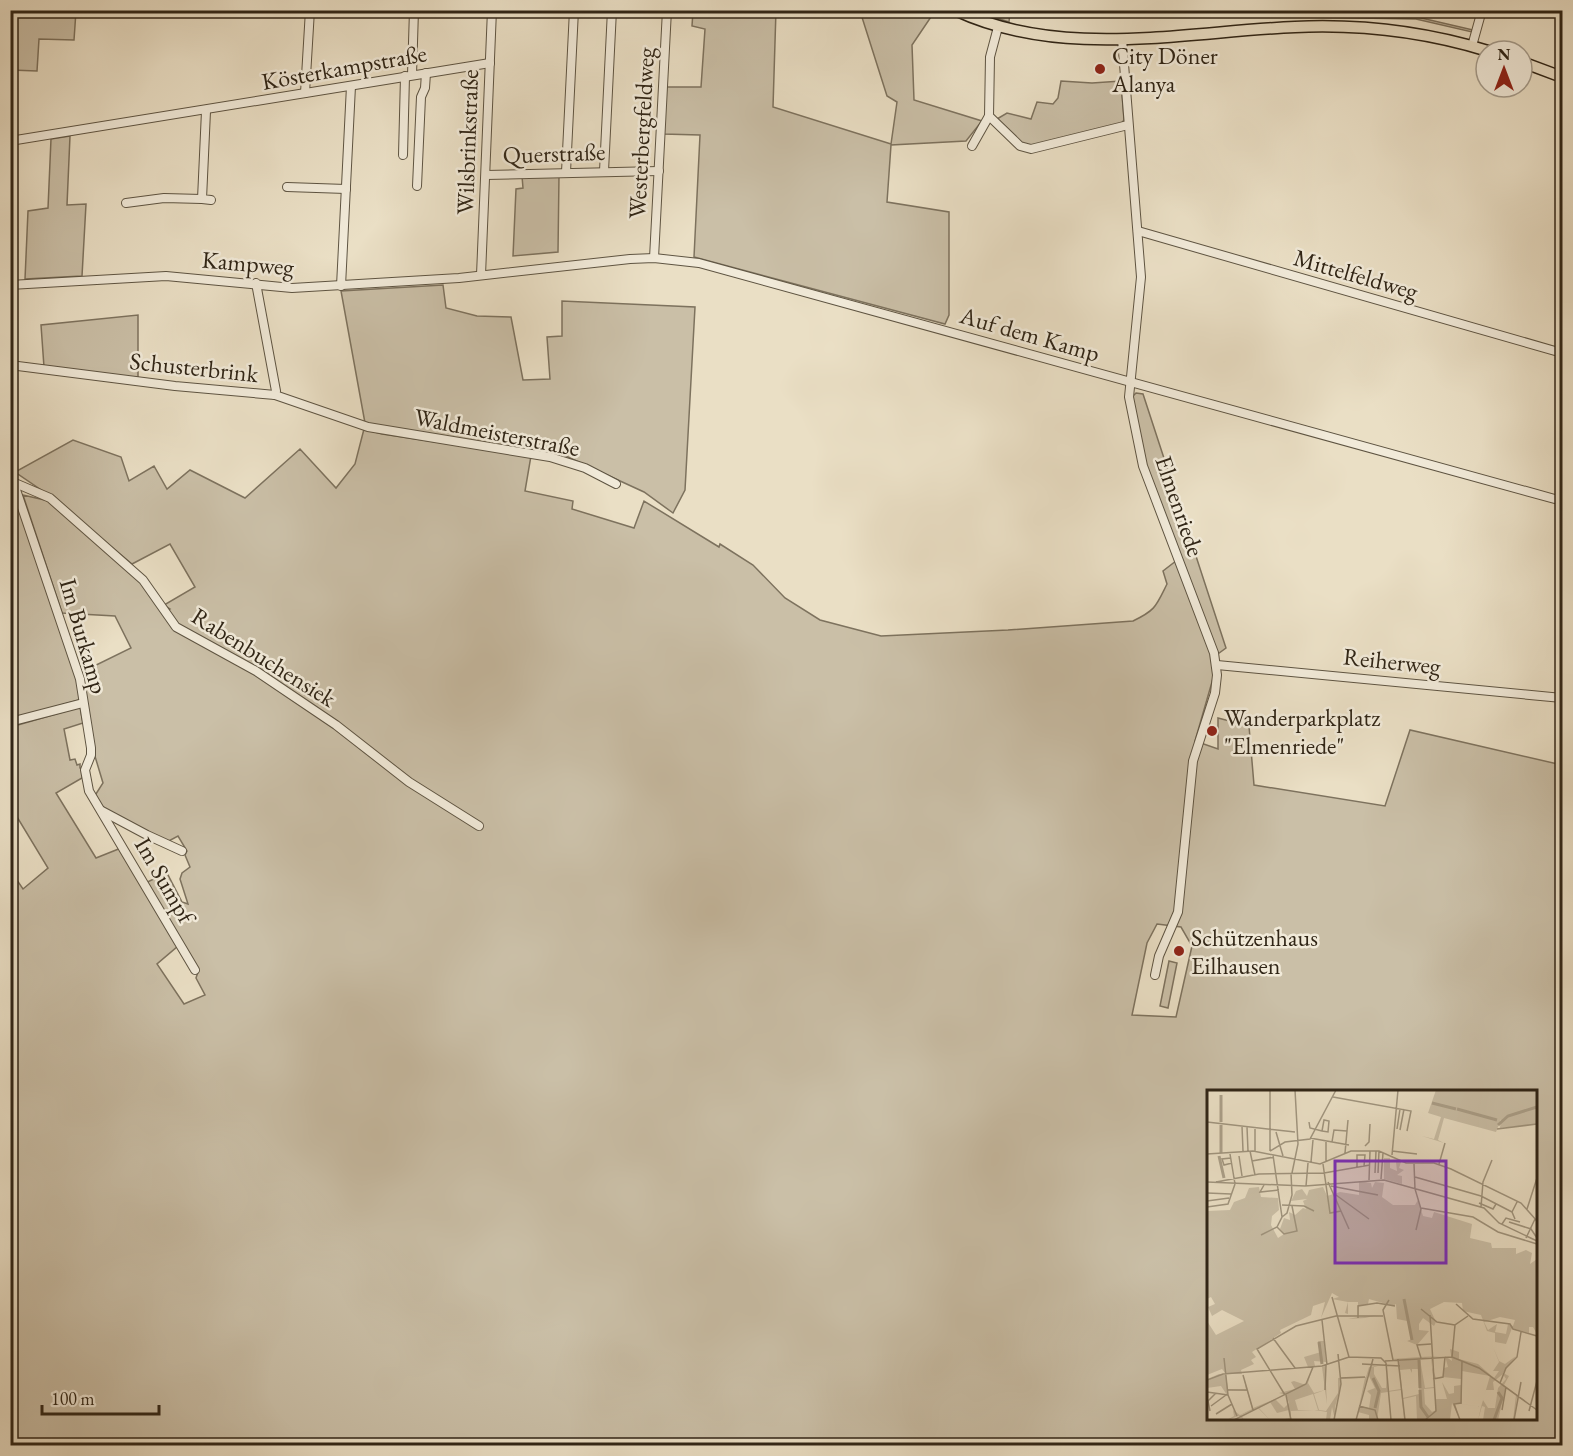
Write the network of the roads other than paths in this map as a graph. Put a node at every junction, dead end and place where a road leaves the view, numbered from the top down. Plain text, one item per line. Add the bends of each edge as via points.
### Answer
1 (310, 10) edge
2 (414, 10) edge
3 (492, 10) edge
4 (574, 10) edge
5 (612, 10) edge
6 (667, 10) edge
7 (955, 10) edge
8 (1482, 10) edge
9 (998, 27) junction
10 (1122, 39) junction
11 (1472, 46) joint
12 (490, 63) junction
13 (1534, 66) edge
14 (426, 73) junction
15 (409, 76) junction
16 (1563, 77) edge
17 (351, 86) junction
18 (306, 93) junction
19 (206, 111) junction
20 (989, 117) junction
21 (1128, 126) junction
22 (10, 141) edge
23 (972, 146) dead end
24 (402, 155) dead end
25 (604, 171) junction
26 (659, 171) junction
27 (566, 172) junction
28 (486, 175) junction
29 (417, 186) dead end
30 (287, 187) dead end
31 (346, 189) junction
32 (126, 203) dead end
33 (1138, 231) junction
34 (654, 258) junction
35 (481, 275) junction
36 (256, 283) junction
37 (10, 285) edge
38 (341, 286) junction
39 (1563, 353) edge
40 (10, 366) edge
41 (1131, 383) junction
42 (275, 395) junction
43 (368, 427) joint
44 (10, 472) edge
45 (15, 483) junction
46 (616, 484) dead end
47 (1563, 501) edge
48 (1217, 665) junction
49 (1563, 698) edge
50 (83, 703) junction
51 (10, 722) edge
52 (102, 811) junction
53 (479, 826) dead end
54 (182, 851) dead end
55 (195, 970) dead end
56 (1155, 975) dead end

1 - 18 street
2 - 15 street
3 - 12 street, Wilsbrinkstraße
4 - 27 street
5 - 25 street
6 - 26 street, Westerbergfeldweg
7 - 9 main road
8 - 11 street
9 - 10 main road via 1042,36
9 - 20 street via 990,57
10 - 11 main road via 1318,26 1405,32
10 - 21 street, Elmenriede
12 - 14 street, Kösterkampstraße
12 - 28 street, Wilsbrinkstraße
13 - 16 main road
14 - 15 street, Kösterkampstraße
14 - 29 street
15 - 17 street, Kösterkampstraße
15 - 24 street
17 - 18 street, Kösterkampstraße
17 - 31 street
18 - 19 street, Kösterkampstraße
19 - 22 street, Kösterkampstraße
19 - 32 street via 206,200 164,198
20 - 21 street via 1020,146 1031,150
20 - 23 street
21 - 33 street, Elmenriede
25 - 26 street, Querstraße
25 - 27 street, Querstraße
26 - 34 street, Westerbergfeldweg
27 - 28 street, Querstraße
28 - 35 street, Wilsbrinkstraße
30 - 31 street
31 - 38 street
33 - 39 street, Mittelfeldweg
33 - 41 street, Elmenriede via 1142,277
34 - 35 street, Auf dem Kamp
34 - 41 street, Auf dem Kamp via 699,263
35 - 38 street, Kampweg
36 - 37 street, Kampweg via 166,276
36 - 38 street, Kampweg via 292,288
36 - 42 street
40 - 42 street, Schusterbrink
41 - 47 street, Auf dem Kamp
41 - 48 street, Elmenriede via 1129,397 1143,466
42 - 43 street, Schusterbrink
43 - 46 street, Waldmeisterstraße via 550,458 585,468
44 - 45 street, Im Burkamp
45 - 50 street, Im Burkamp via 80,679
45 - 53 street, Rabenbuchensiek via 50,498 143,580 176,627 256,671 336,725 408,782
48 - 49 street, Reiherweg
48 - 56 street, Elmenriede via 1215,693 1193,761 1178,912
50 - 51 street
50 - 52 street, Im Burkamp via 92,748 85,776
52 - 54 street
52 - 55 street, Im Sumpf

